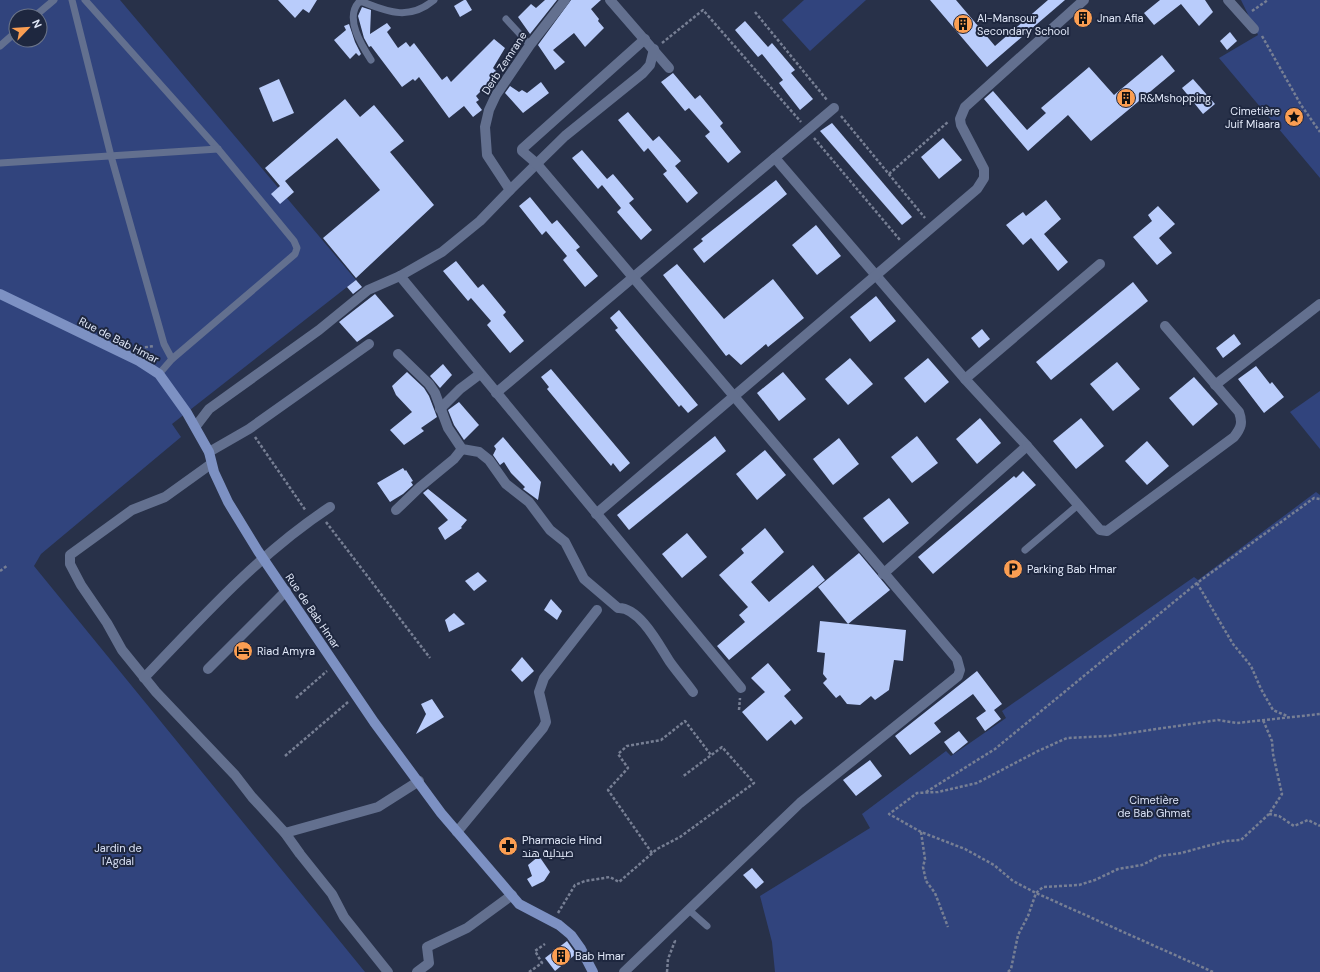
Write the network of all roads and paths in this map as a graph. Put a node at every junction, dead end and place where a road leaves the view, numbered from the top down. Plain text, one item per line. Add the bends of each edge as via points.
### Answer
1 (54, 0) edge
2 (72, 0) edge
3 (85, 0) edge
4 (434, 0) edge
5 (565, 0) edge
6 (610, 0) edge
7 (1084, 0) edge
8 (1228, 0) edge
9 (1268, 0) edge
10 (44, 8) edge
11 (756, 12) dead end
12 (1252, 13) dead end
13 (506, 19) dead end
14 (1257, 29) joint
15 (8, 39) edge
16 (645, 39) junction
17 (530, 44) junction
18 (0, 46) edge
19 (654, 49) junction
20 (371, 60) dead end
21 (669, 68) dead end
22 (965, 107) junction
23 (834, 108) junction
24 (808, 130) junction
25 (1320, 132) edge
26 (218, 149) junction
27 (111, 156) junction
28 (775, 158) junction
29 (0, 163) edge
30 (536, 163) junction
31 (889, 174) junction
32 (510, 190) junction
33 (933, 228) junction
34 (909, 249) junction
35 (1100, 264) dead end
36 (400, 276) junction
37 (634, 277) junction
38 (877, 277) junction
39 (0, 294) edge
40 (1320, 304) edge
41 (1165, 326) dead end
42 (369, 344) dead end
43 (398, 354) dead end
44 (172, 359) junction
45 (159, 374) junction
46 (480, 374) junction
47 (965, 379) junction
48 (1215, 385) junction
49 (496, 393) junction
50 (734, 396) junction
51 (440, 409) junction
52 (196, 426) junction
53 (249, 429) junction
54 (1027, 446) junction
55 (462, 449) junction
56 (209, 452) junction
57 (211, 464) junction
58 (1320, 499) edge
59 (1078, 505) junction
60 (330, 507) dead end
61 (396, 510) dead end
62 (596, 514) junction
63 (315, 517) junction
64 (1025, 550) dead end
65 (263, 558) junction
66 (8, 564) dead end
67 (0, 571) edge
68 (883, 574) junction
69 (1197, 583) junction
70 (286, 591) junction
71 (597, 610) dead end
72 (430, 658) dead end
73 (335, 665) junction
74 (208, 669) dead end
75 (144, 678) junction
76 (741, 688) dead end
77 (694, 692) dead end
78 (356, 696) junction
79 (296, 698) dead end
80 (1320, 714) edge
81 (1287, 717) junction
82 (1263, 720) junction
83 (285, 756) dead end
84 (711, 756) junction
85 (682, 777) dead end
86 (419, 781) junction
87 (925, 792) junction
88 (1269, 814) junction
89 (1320, 826) edge
90 (457, 832) junction
91 (921, 832) junction
92 (285, 833) junction
93 (652, 853) junction
94 (1036, 893) junction
95 (512, 894) junction
96 (689, 910) junction
97 (553, 922) junction
98 (707, 926) dead end
99 (948, 927) dead end
100 (667, 931) junction
101 (545, 944) dead end
102 (388, 972) edge
103 (417, 972) edge
104 (529, 972) edge
105 (593, 972) edge
106 (624, 972) edge
107 (667, 972) edge
108 (1008, 972) edge
109 (1213, 972) edge

1 - 10 lane
2 - 27 lane
3 - 26 lane
4 - 20 lane via 416,11 401,14 359,2 354,10 356,30
5 - 17 street, Derb Zemrane
6 - 16 street
7 - 22 street
8 - 14 street
9 - 12 path
11 - 23 path
13 - 17 lane
14 - 25 path via 1300,105
15 - 18 lane
16 - 19 street
16 - 30 street via 522,149
17 - 32 street, Derb Zemrane via 496,95 485,127 487,155
19 - 21 street
19 - 24 path via 703,10
19 - 30 street via 650,64 643,73
22 - 31 path
22 - 33 street via 960,119 961,125 984,169 984,178 977,189
23 - 24 street
23 - 31 path
24 - 28 street
24 - 34 path
26 - 27 lane
26 - 44 lane via 294,241 297,248 295,254
27 - 29 lane
27 - 44 lane via 164,344
28 - 37 street
28 - 38 street
30 - 32 street
30 - 37 street
31 - 33 path
32 - 36 street via 480,222 442,252
33 - 34 street
34 - 38 street
35 - 47 street
36 - 46 street
36 - 52 street via 368,290 319,330 209,409
37 - 49 street
37 - 50 street
38 - 47 street
38 - 50 street
39 - 45 main road, Rue de Bab Hmar via 140,361
40 - 48 street
41 - 48 street
42 - 53 street
43 - 51 street via 429,384 438,399
44 - 45 lane
45 - 52 main road, Rue de Bab Hmar
46 - 49 street
46 - 51 street
47 - 54 street
48 - 59 street via 1239,412 1242,419 1241,428 1234,437 1107,531 1100,530
49 - 62 street
50 - 62 street
50 - 68 street
51 - 55 street via 448,428
52 - 56 main road, Rue de Bab Hmar
53 - 56 street
53 - 63 path
54 - 59 street
54 - 68 street
55 - 61 street
55 - 77 street via 479,452 489,460 506,484 529,502 550,530 565,542 584,579 618,608 624,608 632,613 659,642 671,663
56 - 57 main road, Rue de Bab Hmar
57 - 65 main road, Rue de Bab Hmar via 228,502
57 - 75 street via 165,497 132,510 70,555 70,564 81,585 122,650
58 - 69 path via 1314,498
59 - 64 lane
60 - 63 street
62 - 76 street
63 - 65 street
63 - 72 path
65 - 70 main road, Rue de Bab Hmar
65 - 75 street
66 - 67 path
68 - 96 street via 957,659 960,670 958,676 800,803
69 - 81 path via 1234,644 1251,666 1260,689 1273,710
69 - 87 path via 995,749
70 - 73 main road, Rue de Bab Hmar
70 - 74 street
71 - 90 street via 544,678 540,692 546,722 543,728
73 - 78 main road, Rue de Bab Hmar
73 - 79 path
75 - 92 street via 235,775
78 - 83 path
78 - 86 main road, Rue de Bab Hmar
80 - 81 path
81 - 82 path
82 - 87 path via 1218,720 1109,736 1068,738 977,782 938,792
82 - 88 path via 1272,740 1282,794
84 - 85 path
84 - 93 path via 722,747 754,783 680,837
84 - 93 path via 685,721 661,740 627,746 618,754 628,768 608,790
86 - 90 main road, Rue de Bab Hmar
86 - 92 street via 378,806
87 - 91 path via 917,793 889,814
88 - 89 path via 1279,816 1294,826 1308,820
88 - 94 path via 1241,840 1160,856 1142,864 1118,869 1096,880 1079,885 1043,887
90 - 95 main road, Rue de Bab Hmar
91 - 94 path via 965,849
91 - 99 path via 926,881 935,893
92 - 102 street via 332,894 344,917
93 - 97 path via 619,882 610,877 575,885
94 - 108 path via 1018,935 1011,969
94 - 109 path
95 - 97 main road, Rue de Bab Hmar via 519,904
95 - 103 street via 456,935 427,947 429,963
96 - 98 lane
96 - 100 street
97 - 105 main road, Rue de Bab Hmar via 571,935
100 - 106 street
100 - 107 path via 676,941 668,959
101 - 104 path via 534,951 542,963

